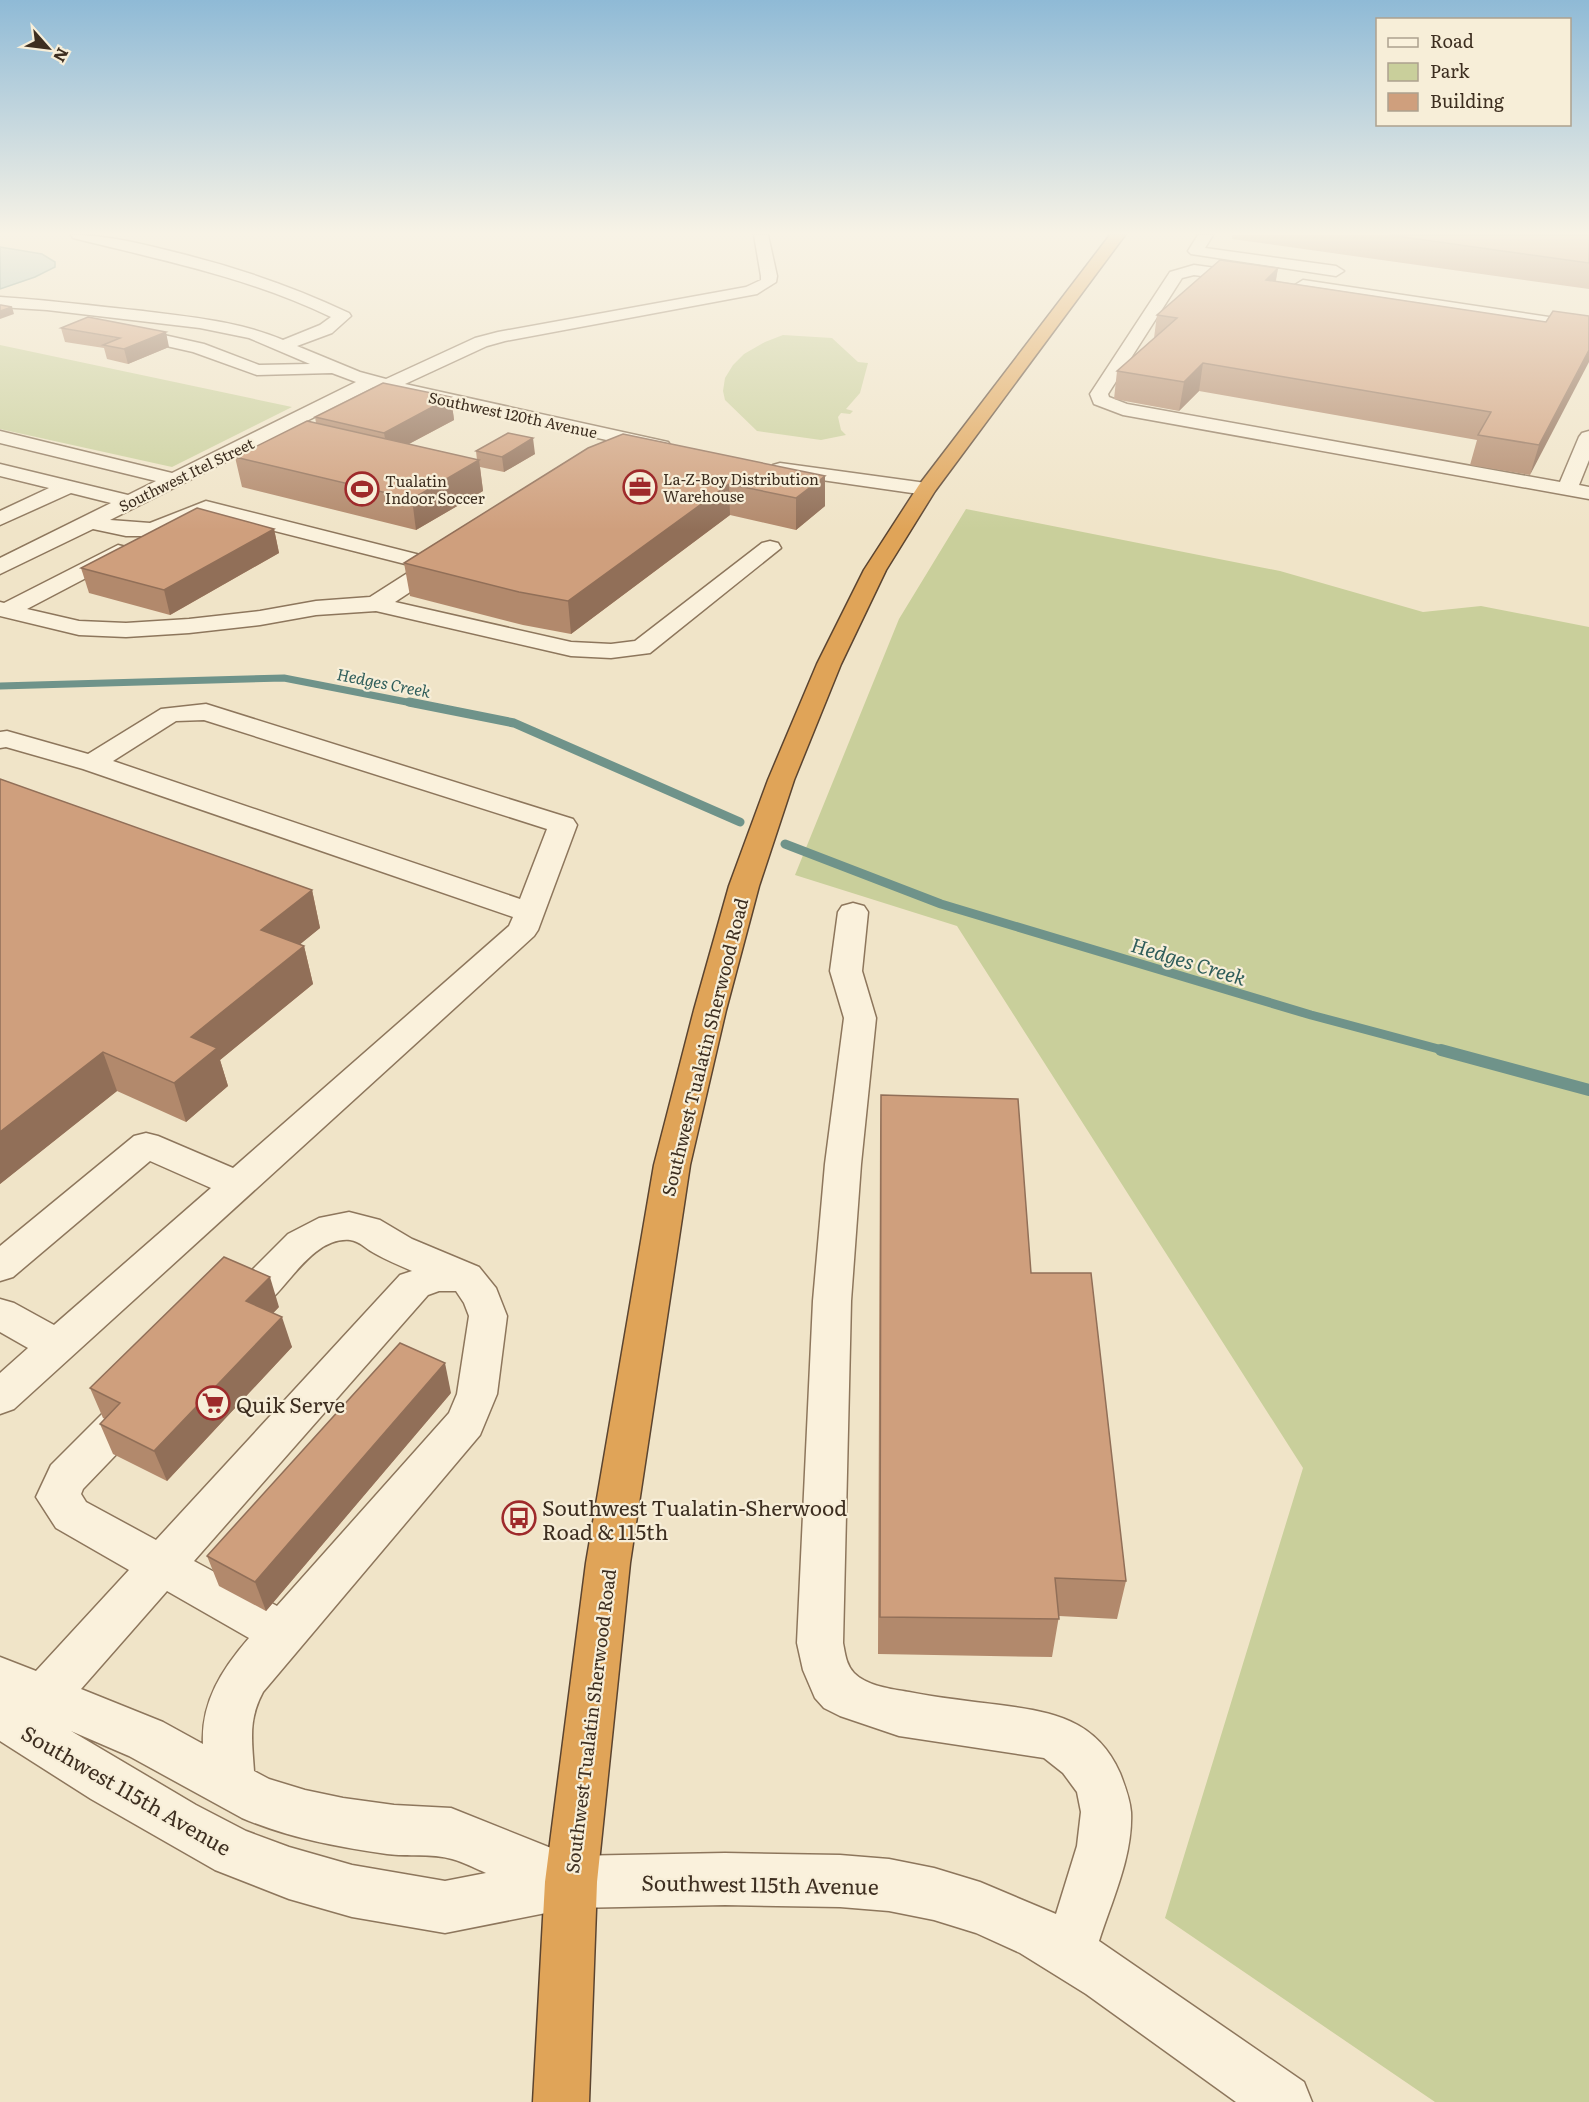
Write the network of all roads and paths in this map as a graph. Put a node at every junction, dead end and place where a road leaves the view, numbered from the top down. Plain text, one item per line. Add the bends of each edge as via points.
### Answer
1 (137, 333) edge
2 (250, 333) edge
3 (315, 333) edge
4 (520, 333) edge
5 (1044, 333) edge
6 (1138, 333) edge
7 (282, 346) junction
8 (333, 368) junction
9 (380, 383) junction
10 (0, 437) edge
11 (1589, 437) edge
12 (632, 440) junction
13 (682, 450) edge
14 (602, 459) edge
15 (756, 465) edge
16 (0, 470) edge
17 (175, 480) junction
18 (68, 487) junction
19 (926, 489) junction
20 (1567, 489) junction
21 (1589, 493) edge
22 (130, 502) junction
23 (0, 519) edge
24 (92, 522) junction
25 (464, 546) edge
26 (770, 548) dead end
27 (118, 552) edge
28 (434, 565) junction
29 (0, 567) edge
30 (376, 604) junction
31 (4, 610) edge
32 (0, 740) edge
33 (92, 763) junction
34 (529, 912) junction
35 (853, 912) dead end
36 (238, 1185) junction
37 (0, 1268) edge
38 (466, 1277) junction
39 (251, 1294) edge
40 (0, 1314) edge
41 (57, 1346) junction
42 (0, 1397) edge
43 (118, 1425) edge
44 (160, 1565) junction
45 (283, 1633) junction
46 (15, 1703) edge
47 (230, 1785) junction
48 (571, 1882) junction
49 (1069, 1952) junction
50 (561, 2102) edge
51 (1284, 2102) edge

1 - 8 street via 198,348 257,370
2 - 7 street, Southwest 120th Avenue
3 - 7 street
4 - 9 street, Southwest Itel Street via 460,351
5 - 19 highway, Southwest Tualatin Sherwood Road
6 - 20 street via 1099,394 1100,400 1123,409
7 - 8 street, Southwest 120th Avenue
8 - 9 street, Southwest 120th Avenue
9 - 12 street, Southwest 120th Avenue
9 - 17 street, Southwest Itel Street
10 - 17 street
11 - 20 street
12 - 13 street, Southwest 120th Avenue
12 - 14 street
15 - 19 street
16 - 18 street
17 - 22 street, Southwest Itel Street
18 - 22 street
18 - 23 street
19 - 48 highway, Southwest Tualatin Sherwood Road via 875,570 829,664 785,769 744,886 707,1021 672,1165 608,1563
20 - 21 street
22 - 24 street, Southwest Itel Street
24 - 28 street via 144,532 163,528 206,507
24 - 29 street, Southwest Itel Street
25 - 28 street
26 - 30 street via 642,648 571,649
27 - 31 street
28 - 30 street
30 - 31 street via 126,630 79,628
32 - 33 street
33 - 34 street
33 - 34 street via 170,714 206,712 563,825
34 - 36 street via 522,930
35 - 49 street via 846,971 860,1018 832,1301 820,1643 825,1670 839,1691 863,1703 891,1711 1050,1736 1077,1752 1098,1780 1106,1810 1105,1838
36 - 37 street via 146,1145
36 - 41 street
38 - 39 street via 348,1225 333,1227 296,1246
38 - 44 street via 437,1276 414,1285
38 - 45 street via 482,1298 488,1316 477,1394 465,1423
40 - 41 street
41 - 42 street
43 - 44 street via 66,1478 58,1497 70,1515
44 - 45 street
44 - 46 street
45 - 47 street via 246,1676 230,1706
46 - 47 street, Southwest 115th Avenue via 146,1739
46 - 48 street, Southwest 115th Avenue via 178,1823 233,1852 300,1876 352,1891 445,1906
47 - 48 street, Southwest 115th Avenue via 260,1801 305,1815 394,1830 451,1833
48 - 49 street, Southwest 115th Avenue via 725,1879 889,1885 980,1908
48 - 50 highway, Southwest Tualatin Sherwood Road
49 - 51 street, Southwest 115th Avenue

